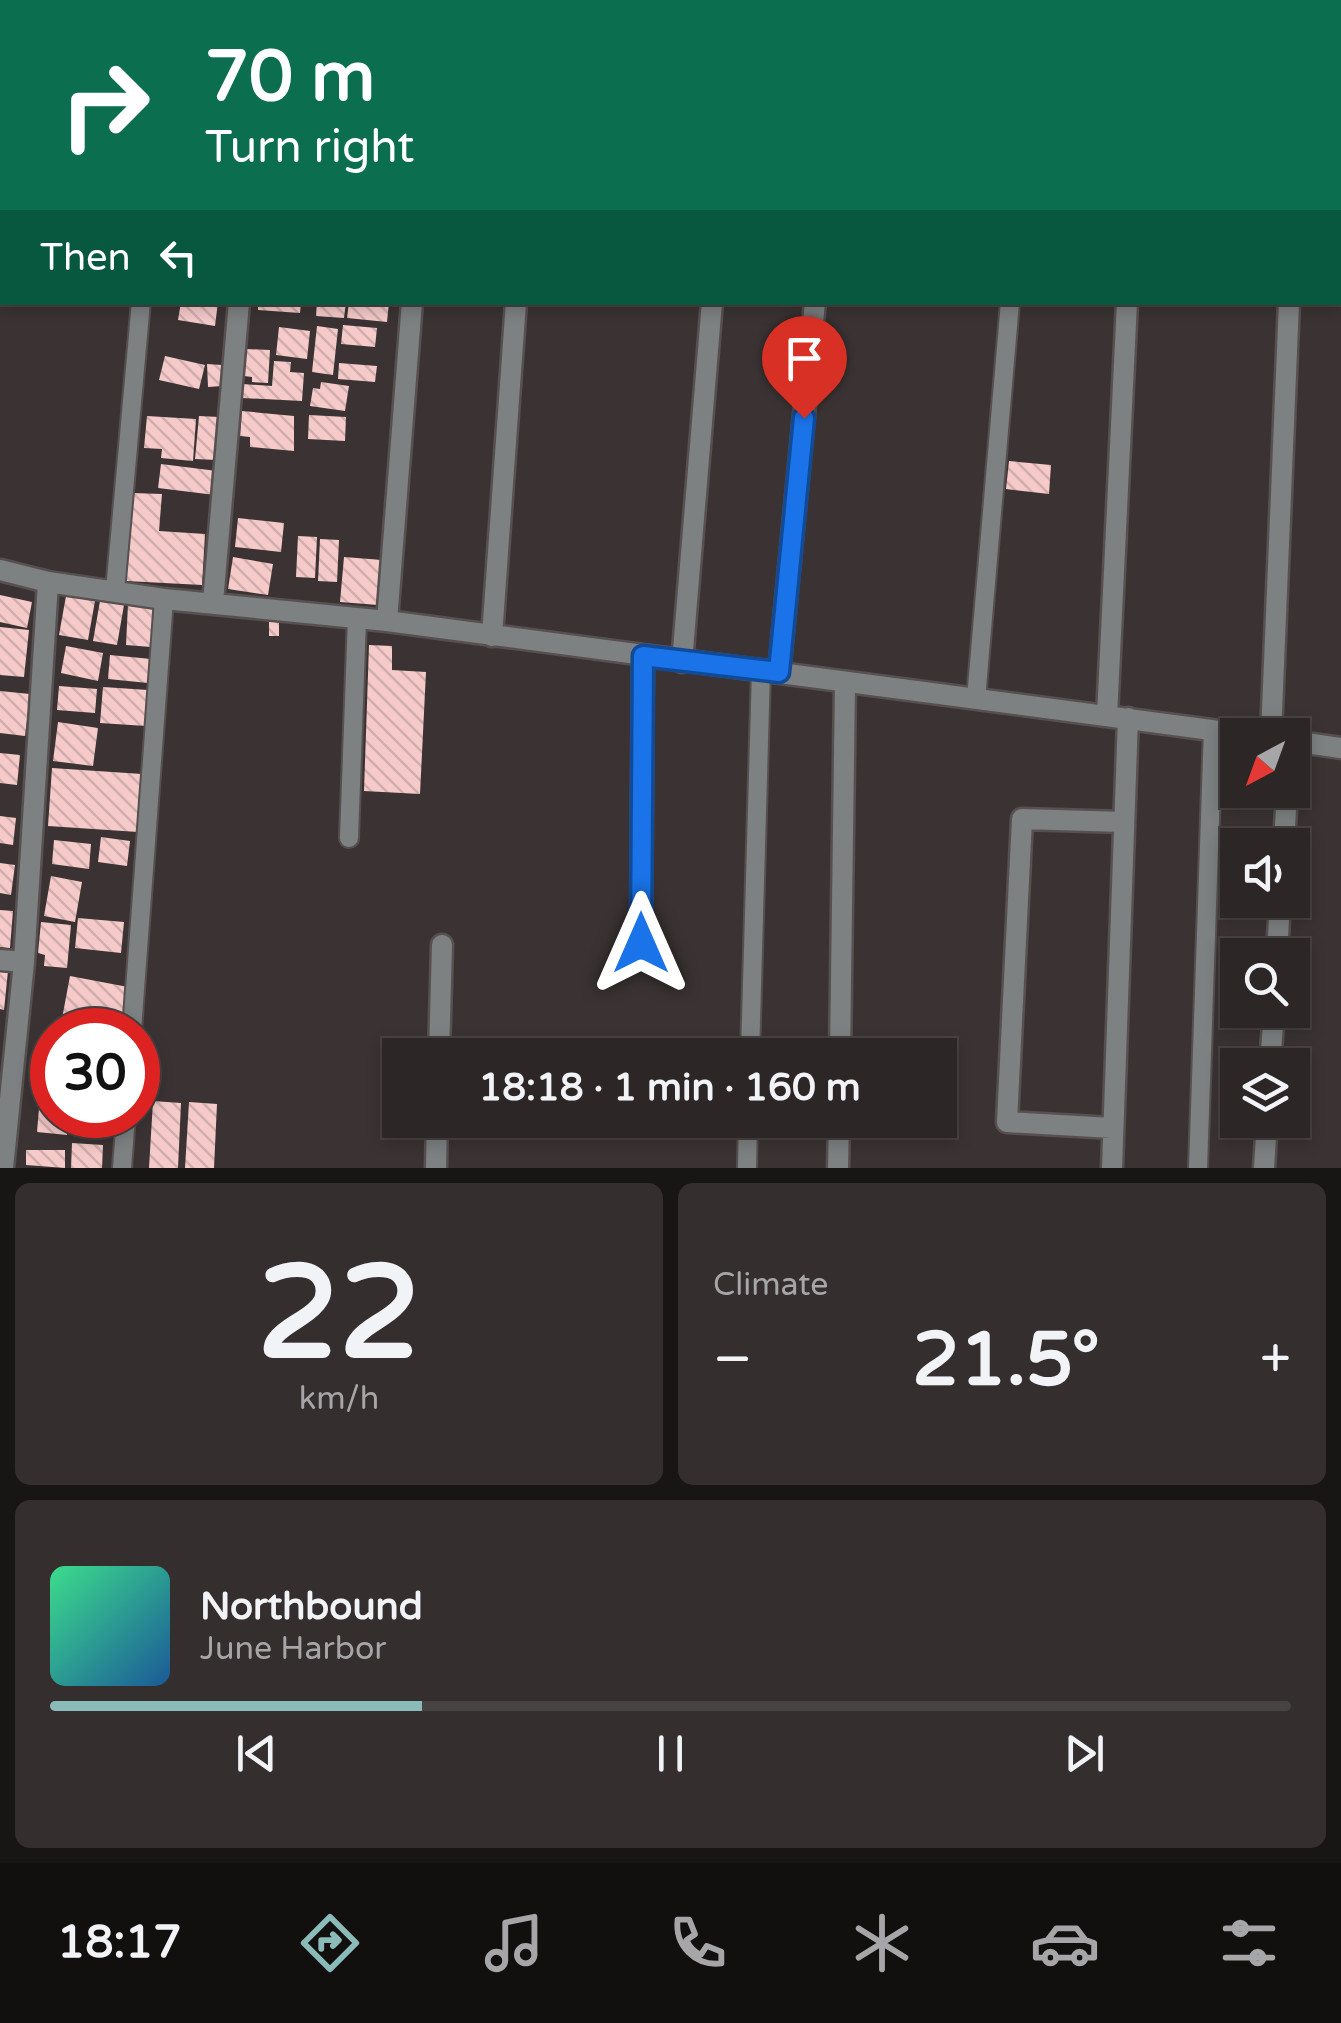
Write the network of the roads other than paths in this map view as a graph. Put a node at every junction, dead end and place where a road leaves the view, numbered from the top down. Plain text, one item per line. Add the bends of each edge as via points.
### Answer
1 (142, 305) edge
2 (239, 305) edge
3 (412, 305) edge
4 (516, 305) edge
5 (712, 305) edge
6 (816, 305) edge
7 (1010, 305) edge
8 (1127, 305) edge
9 (1288, 305) edge
10 (0, 570) edge
11 (48, 582) junction
12 (116, 591) junction
13 (164, 599) junction
14 (213, 602) junction
15 (358, 618) junction
16 (387, 621) junction
17 (492, 636) junction
18 (643, 656) junction
19 (682, 662) junction
20 (770, 672) junction
21 (845, 684) junction
22 (976, 699) junction
23 (1118, 717) junction
24 (1272, 718) edge
25 (1213, 730) junction
26 (1220, 731) edge
27 (1310, 744) edge
28 (1341, 748) edge
29 (1124, 822) junction
30 (349, 838) dead end
31 (641, 943) dead end
32 (442, 945) dead end
33 (0, 960) edge
34 (24, 962) junction
35 (134, 1008) edge
36 (439, 1038) edge
37 (751, 1038) edge
38 (840, 1038) edge
39 (1112, 1128) junction
40 (124, 1138) edge
41 (437, 1138) edge
42 (748, 1138) edge
43 (839, 1138) edge
44 (1266, 1138) edge
45 (4, 1168) edge
46 (122, 1168) edge
47 (436, 1168) edge
48 (747, 1168) edge
49 (838, 1168) edge
50 (1112, 1168) edge
51 (1198, 1168) edge
52 (1264, 1168) edge

1 - 12 lane
2 - 14 street
3 - 16 street
4 - 17 street
5 - 19 street
6 - 20 street
7 - 22 lane
8 - 23 street
9 - 24 street
10 - 11 street
11 - 12 street
11 - 34 street
12 - 13 street
13 - 14 street
13 - 35 lane
14 - 15 street
15 - 16 street
15 - 30 lane
16 - 17 street
17 - 18 street
18 - 19 street
18 - 31 street
19 - 20 street
20 - 21 street
20 - 37 lane
21 - 22 street
21 - 38 street
22 - 23 street
23 - 25 street
23 - 29 street
25 - 26 street
25 - 51 lane
27 - 28 street
29 - 39 street
29 - 39 street via 1022,820 1006,1122
32 - 36 street
33 - 34 street
34 - 45 street
39 - 50 street
40 - 46 lane
41 - 47 street
42 - 48 lane
43 - 49 street
44 - 52 street

